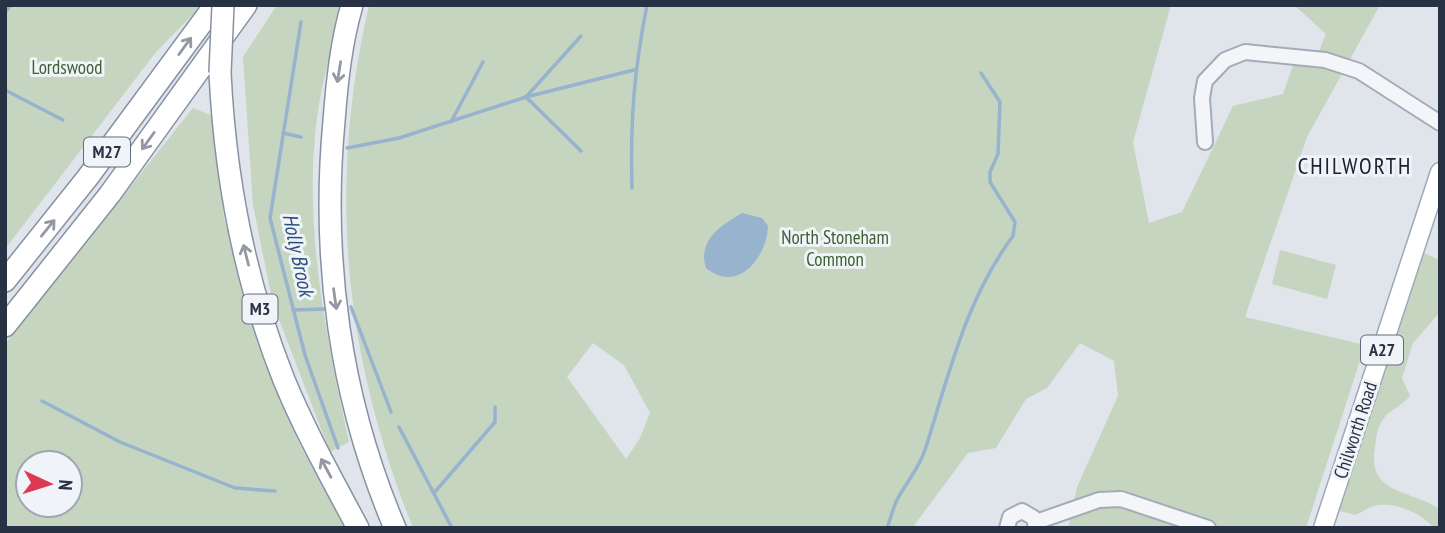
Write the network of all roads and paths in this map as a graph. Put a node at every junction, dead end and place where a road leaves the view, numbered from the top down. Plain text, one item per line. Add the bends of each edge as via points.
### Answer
1 (215, 5) edge
2 (223, 5) edge
3 (246, 5) edge
4 (352, 5) edge
5 (1440, 123) edge
6 (1205, 142) dead end
7 (1440, 172) edge
8 (5, 281) edge
9 (5, 327) edge
10 (1036, 525) edge
11 (358, 528) edge
12 (395, 528) edge
13 (1007, 528) edge
14 (1208, 528) edge
15 (1323, 528) edge

8 -> 1 highway, M27
11 -> 2 highway, M3, bridge via 284,379 257,299 233,197 220,73
3 -> 9 highway, M27 via 110,194
4 -> 12 highway via 333,135 328,206 332,281 357,420
5 - 6 street via 1359,71 1325,60 1245,52 1225,60 1205,81
7 - 15 main road, Chilworth Road / A27
10 - 13 street via 1030,514 1017,512
10 - 14 street via 1099,499 1121,499

